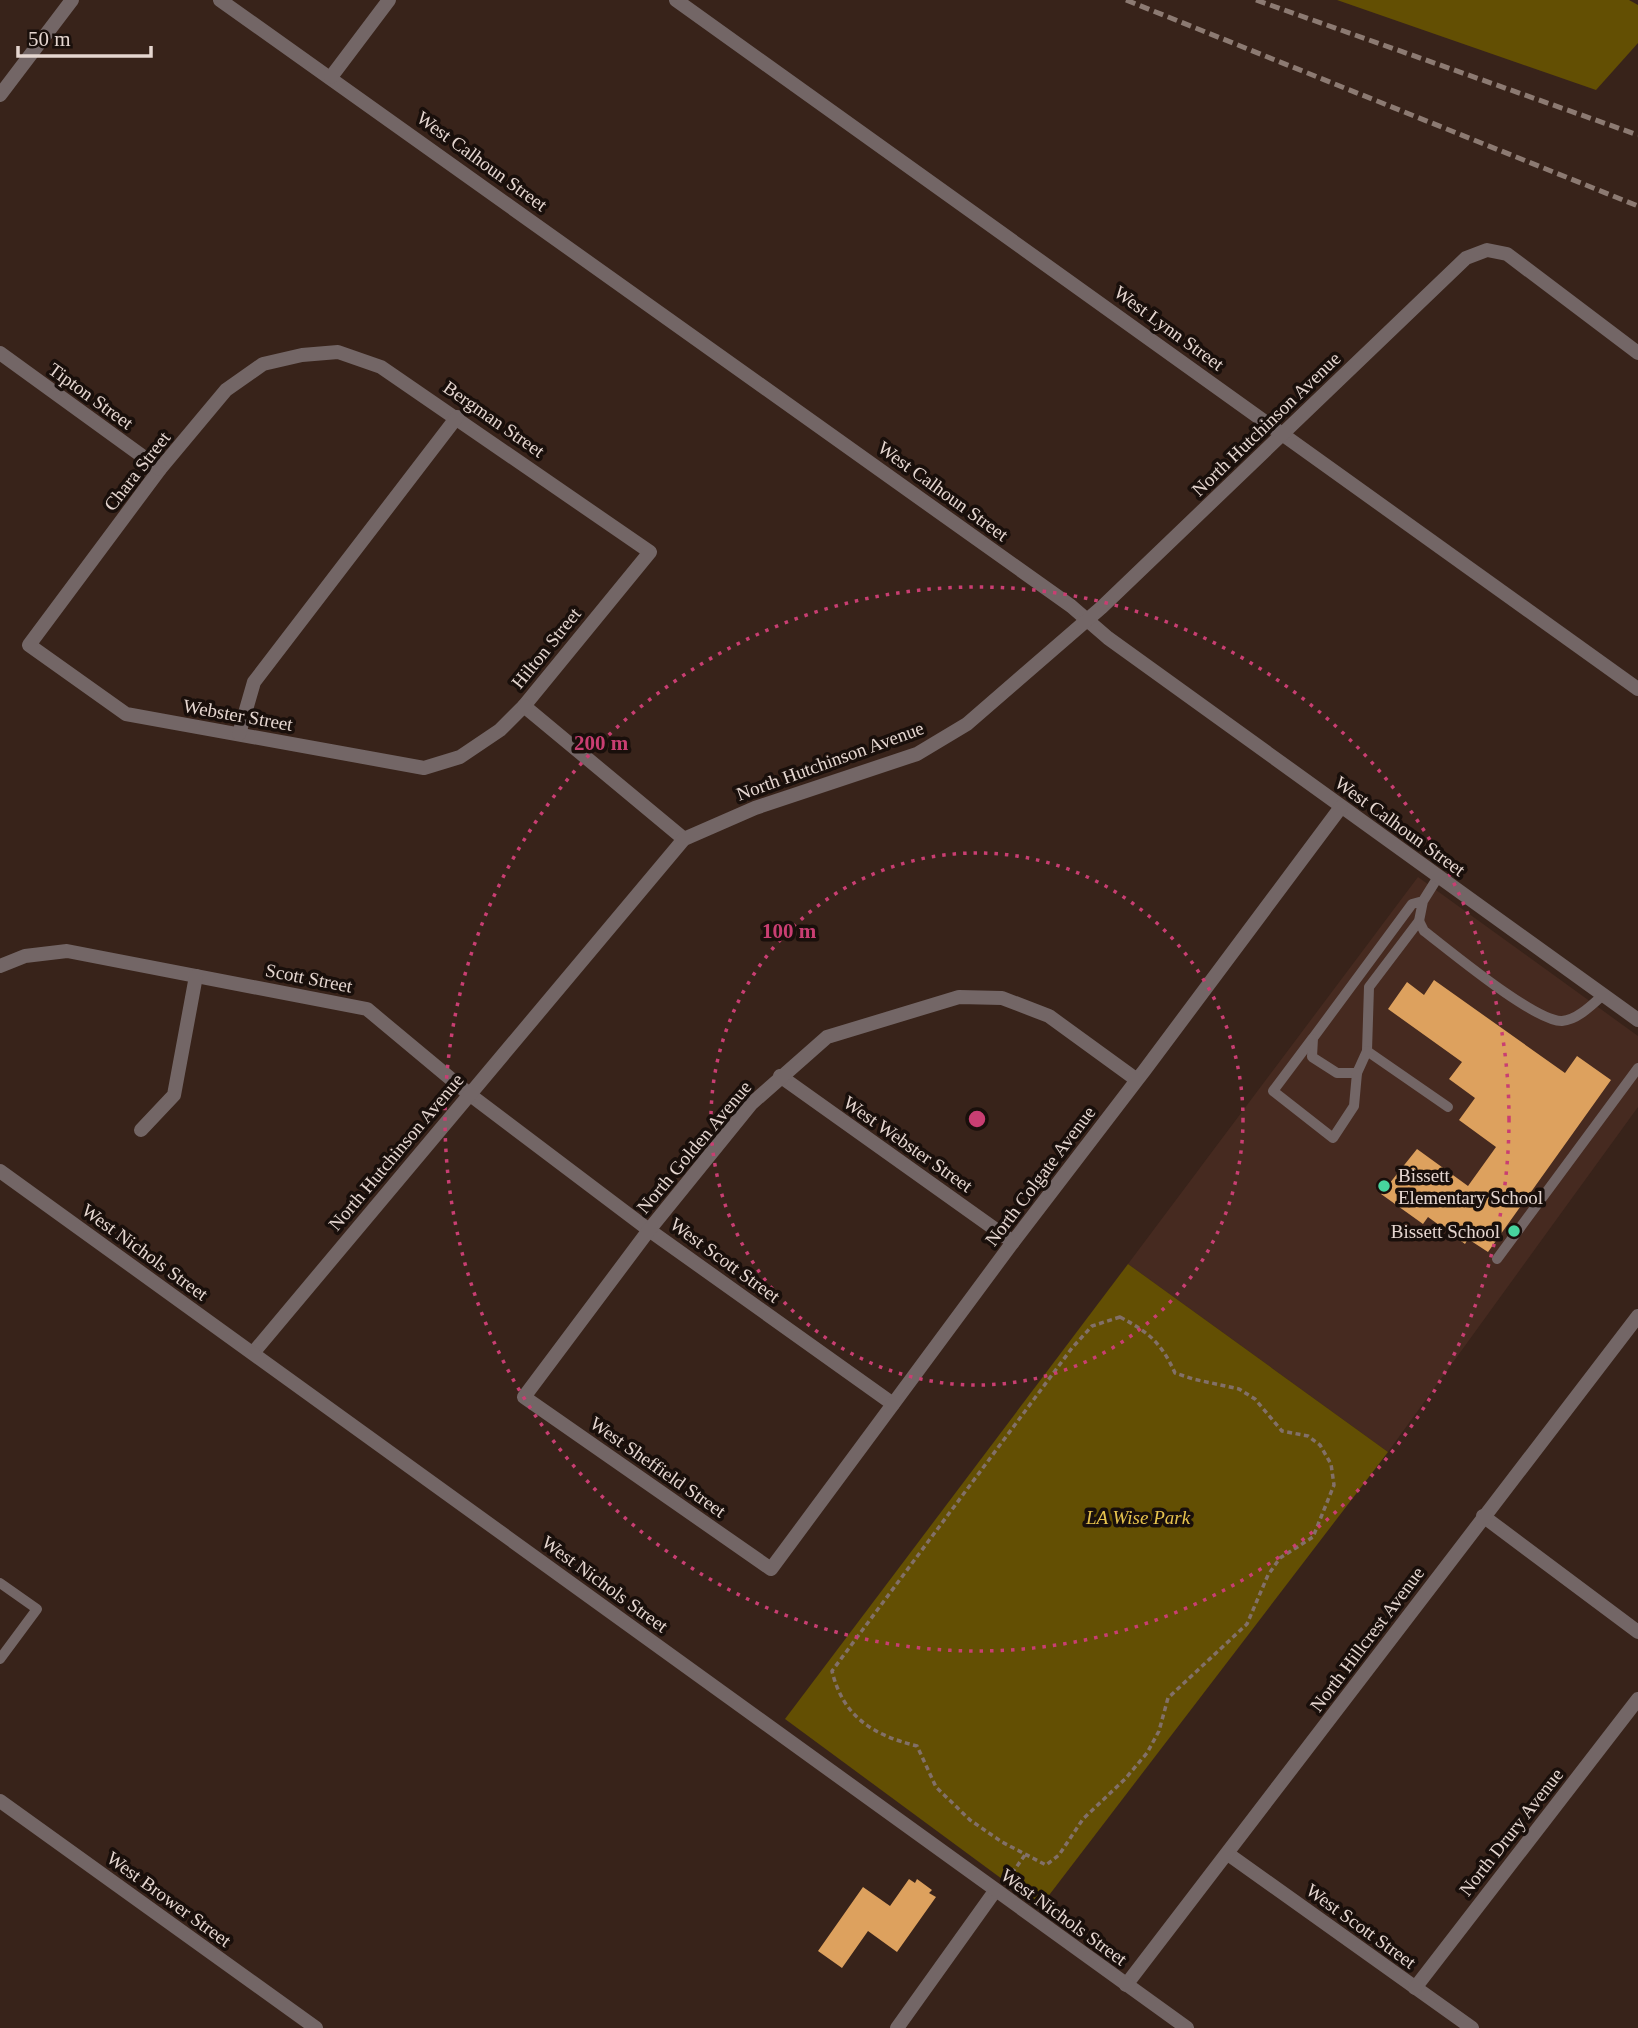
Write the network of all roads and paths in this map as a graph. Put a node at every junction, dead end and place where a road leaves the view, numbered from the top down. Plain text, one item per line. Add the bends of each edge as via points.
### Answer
1 (72, 0) edge
2 (220, 0) edge
3 (389, 0) edge
4 (676, 0) edge
5 (331, 77) junction
6 (0, 95) edge
7 (0, 353) edge
8 (1638, 353) edge
9 (302, 355) joint
10 (457, 417) junction
11 (1284, 433) junction
12 (160, 469) junction
13 (650, 552) joint
14 (1087, 620) junction
15 (29, 645) joint
16 (1638, 689) edge
17 (524, 706) junction
18 (239, 734) junction
19 (460, 758) joint
20 (1341, 807) junction
21 (684, 839) junction
22 (1438, 877) junction
23 (1423, 901) junction
24 (1419, 921) junction
25 (0, 966) edge
26 (196, 976) junction
27 (1603, 995) junction
28 (1638, 1020) edge
29 (1313, 1038) junction
30 (1367, 1051) junction
31 (1638, 1068) edge
32 (1357, 1073) junction
33 (780, 1076) junction
34 (1137, 1080) junction
35 (469, 1094) junction
36 (1448, 1107) dead end
37 (141, 1130) dead end
38 (0, 1171) edge
39 (649, 1230) junction
40 (1013, 1242) junction
41 (1497, 1259) dead end
42 (1638, 1315) edge
43 (253, 1353) junction
44 (524, 1397) joint
45 (893, 1404) junction
46 (1483, 1516) junction
47 (771, 1569) joint
48 (0, 1583) edge
49 (1638, 1632) edge
50 (0, 1659) edge
51 (1638, 1699) edge
52 (0, 1801) edge
53 (1228, 1854) junction
54 (1026, 1855) junction
55 (1007, 1880) dead end
56 (995, 1891) junction
57 (1126, 1985) junction
58 (1415, 1988) junction
59 (316, 2028) edge
60 (897, 2028) edge
61 (1187, 2028) edge
62 (1472, 2028) edge

1 - 6 street
2 - 5 street, West Calhoun Street
3 - 5 street
4 - 11 street, West Lynn Street
5 - 14 street, West Calhoun Street
7 - 12 street, Tipton Street
8 - 11 street, North Hutchinson Avenue via 1513,257 1494,250 1480,252 1466,258
9 - 10 street, Bergman Street via 338,352 382,366
9 - 12 street, Chara Street via 263,364 226,390
10 - 13 street, Bergman Street
10 - 18 street via 254,682
11 - 14 street, North Hutchinson Avenue
11 - 16 street, West Lynn Street
12 - 15 street, Chara Street
13 - 17 street, Hilton Street
14 - 20 street, West Calhoun Street
14 - 21 street, North Hutchinson Avenue via 967,724 934,745 900,761 738,814
15 - 18 street, Webster Street via 125,714
17 - 19 street, Hilton Street
17 - 21 street
18 - 19 street, Webster Street via 424,768
20 - 22 street, West Calhoun Street
20 - 34 street, North Colgate Avenue
21 - 35 street, North Hutchinson Avenue
22 - 23 lane
22 - 27 street, West Calhoun Street
23 - 24 lane
23 - 29 lane via 1412,904
24 - 27 lane via 1424,931 1535,1012 1562,1021 1585,1012
24 - 30 lane via 1369,987
25 - 26 street, Scott Street via 25,956 67,951
26 - 35 street, Scott Street via 367,1009
26 - 37 street via 174,1094
27 - 28 street, West Calhoun Street
29 - 32 lane via 1312,1057 1337,1073
29 - 32 lane via 1273,1091 1333,1138 1354,1106
30 - 32 lane
30 - 36 lane
31 - 41 lane
33 - 34 street, North Golden Avenue via 827,1037 959,997 1002,998 1049,1016
33 - 39 street, North Golden Avenue via 751,1104
33 - 40 street, West Webster Street
34 - 40 street, North Colgate Avenue
35 - 39 street, West Scott Street
35 - 43 street, North Hutchinson Avenue
38 - 43 street, West Nichols Street
39 - 44 street, North Golden Avenue
39 - 45 street, West Scott Street
40 - 45 street, North Colgate Avenue
42 - 46 street, North Hillcrest Avenue
43 - 56 street, West Nichols Street
44 - 47 street, West Sheffield Street
45 - 47 street, North Colgate Avenue
46 - 49 street
46 - 53 street, North Hillcrest Avenue
48 - 50 lane via 37,1609
51 - 58 street, North Drury Avenue
52 - 59 street, West Brower Street
53 - 57 street, North Hillcrest Avenue
53 - 58 street, West Scott Street
54 - 54 path via 1046,1865 1059,1855 1083,1819 1147,1753 1168,1698 1247,1624 1280,1558 1313,1537 1334,1485 1331,1464 1320,1445 1308,1436 1282,1431 1255,1399 1239,1389 1175,1373 1155,1339 1120,1317 1092,1326 1072,1348 832,1671 837,1689 862,1723 917,1746 936,1787 970,1820
54 - 55 path
56 - 57 street, West Nichols Street
56 - 60 street
57 - 61 street, West Nichols Street
58 - 62 street, West Scott Street

